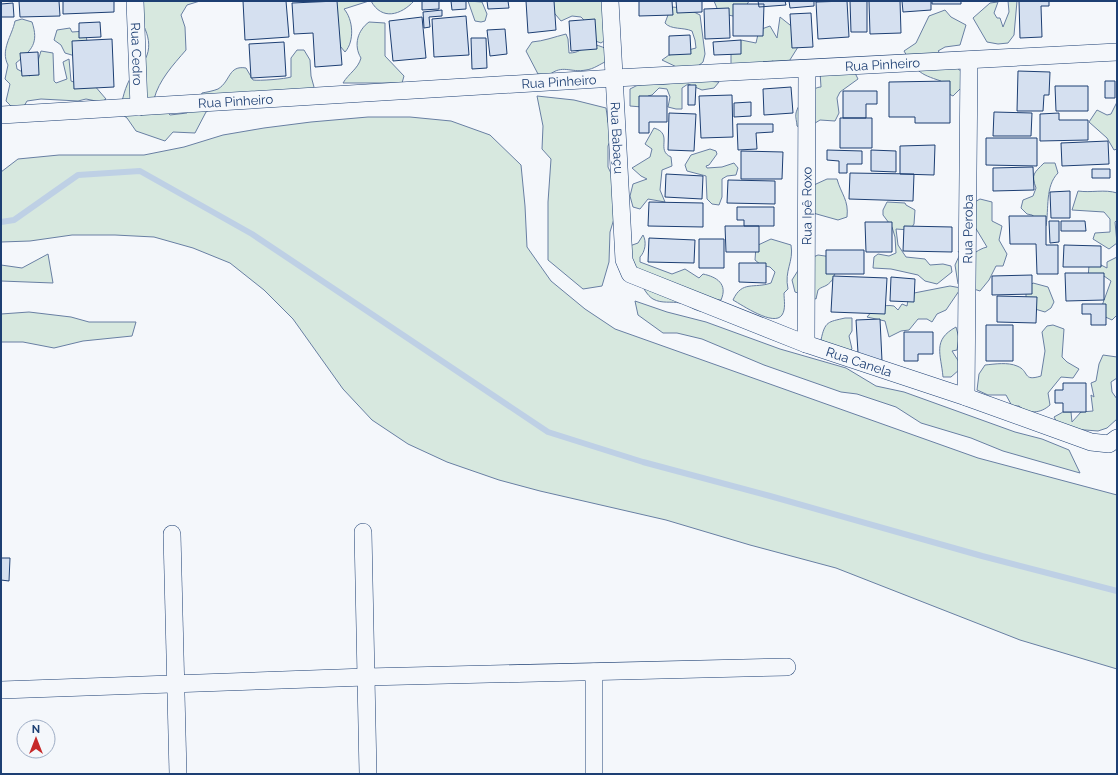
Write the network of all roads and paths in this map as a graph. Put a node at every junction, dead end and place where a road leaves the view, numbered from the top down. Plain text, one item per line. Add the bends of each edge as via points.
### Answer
1 (135, 1) edge
2 (610, 1) edge
3 (1117, 52) edge
4 (969, 60) junction
5 (807, 69) junction
6 (614, 78) junction
7 (140, 107) junction
8 (1, 115) edge
9 (630, 274) joint
10 (806, 344) junction
11 (966, 397) junction
12 (1117, 438) edge
13 (363, 532) dead end
14 (172, 534) dead end
15 (787, 667) dead end
16 (594, 672) junction
17 (366, 677) junction
18 (176, 684) junction
19 (1, 690) edge
20 (178, 774) edge
21 (368, 774) edge
22 (594, 774) edge

1 - 7 street, Rua Cedro
2 - 6 street, Rua Babaçu
3 - 4 street, Rua Pinheiro
4 - 5 street, Rua Pinheiro
4 - 11 street, Rua Peroba
5 - 6 street, Rua Pinheiro
5 - 10 street, Rua Ipê Roxo
6 - 7 street, Rua Pinheiro
6 - 9 street, Rua Babaçu via 624,260
7 - 8 street, Rua Pinheiro
9 - 10 street, Rua Canela
10 - 11 street, Rua Canela
11 - 12 street, Rua Canela via 1091,442 1109,444
13 - 17 street
14 - 18 street
15 - 16 street
16 - 17 street
16 - 22 street
17 - 18 street
17 - 21 street
18 - 19 street
18 - 20 street

